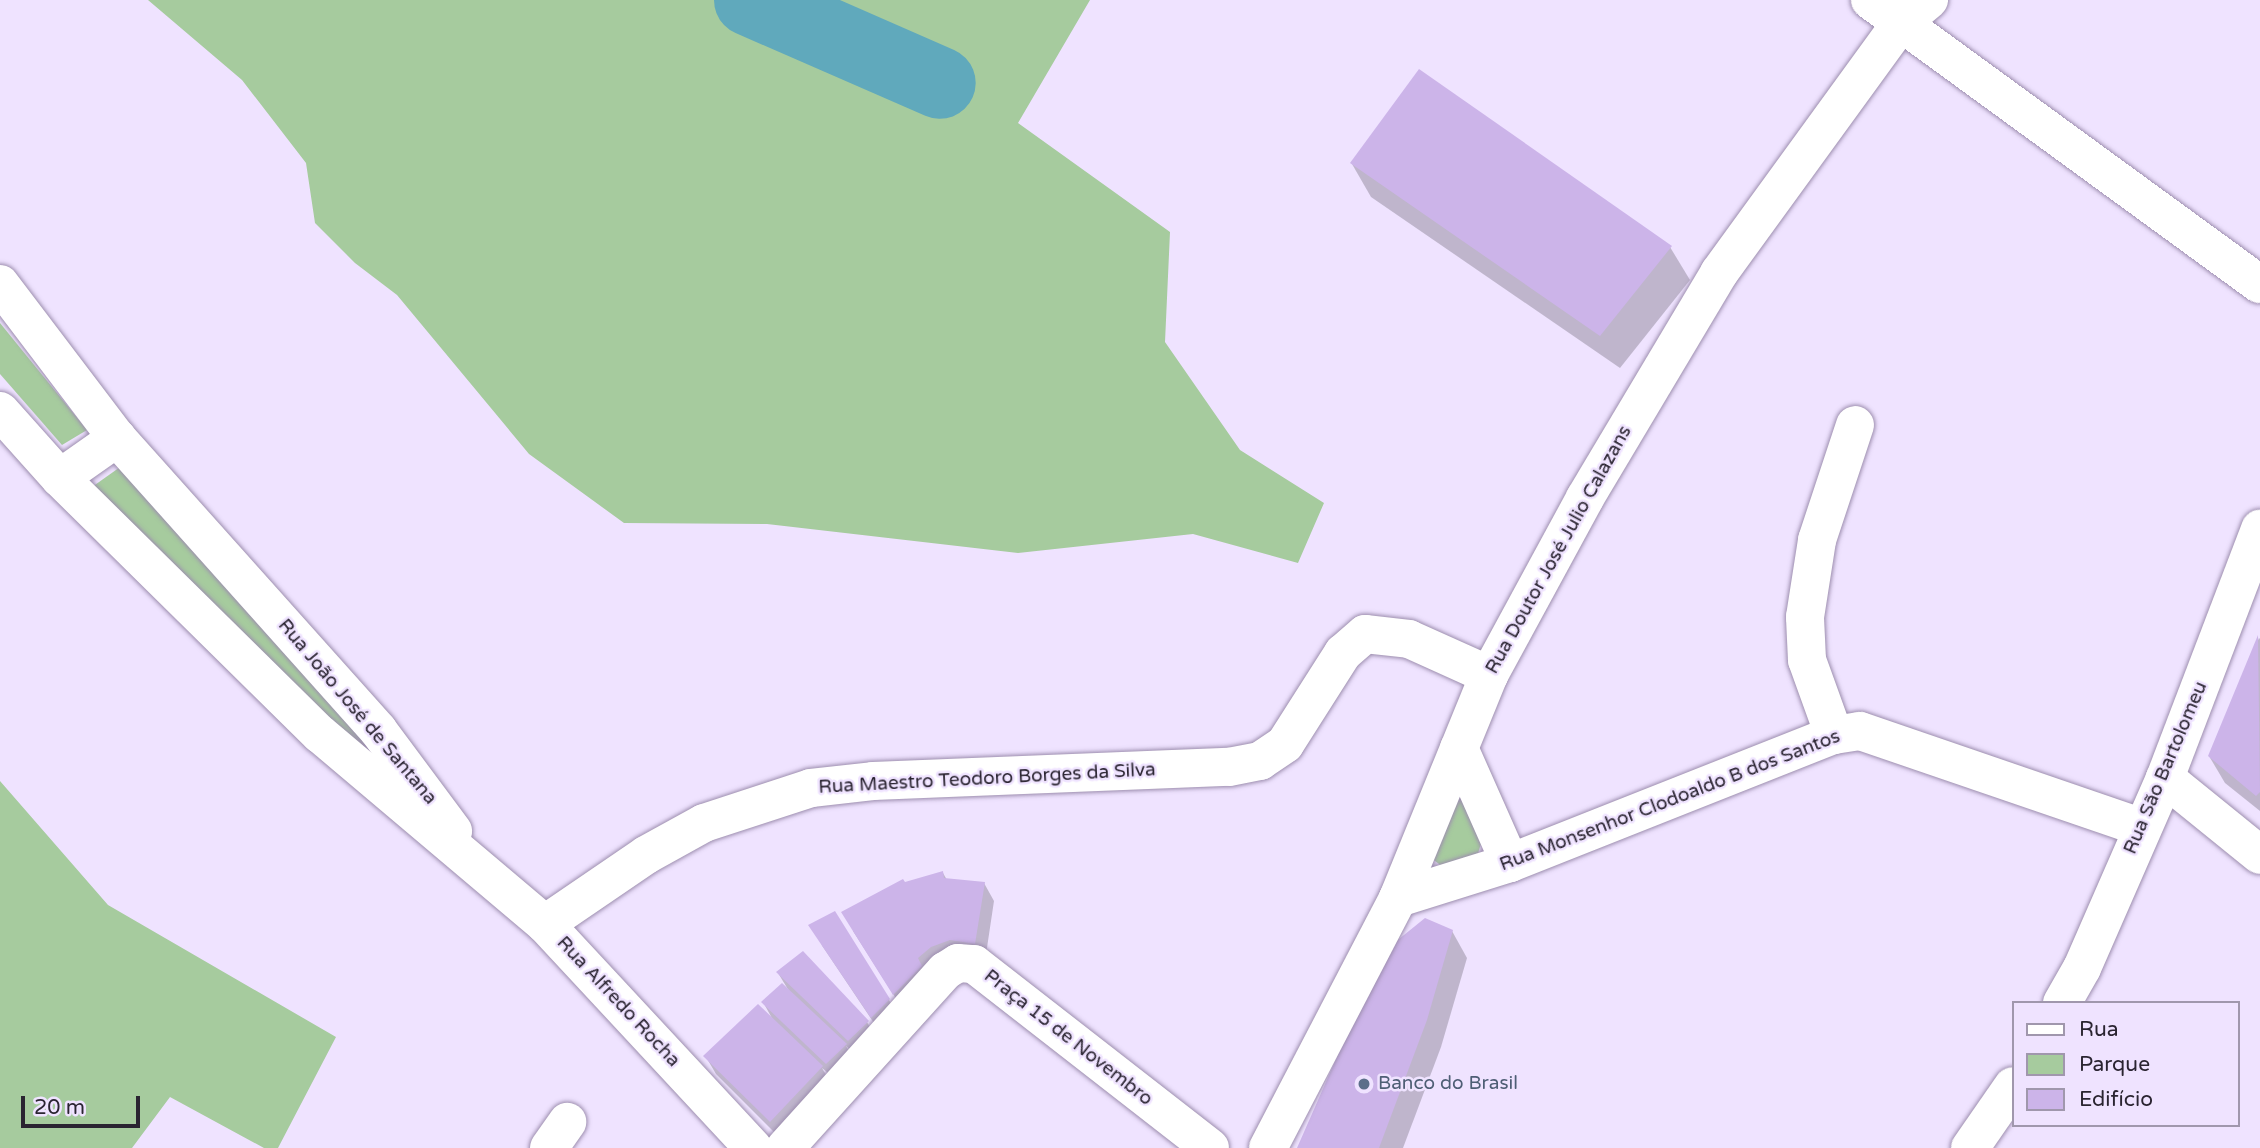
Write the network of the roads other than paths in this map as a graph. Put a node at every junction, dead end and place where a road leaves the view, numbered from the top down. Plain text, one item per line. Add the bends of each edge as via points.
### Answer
1 (1870, 0) edge
2 (1929, 0) edge
3 (1900, 24) junction
4 (0, 284) edge
5 (2260, 284) edge
6 (0, 411) edge
7 (1855, 425) dead end
8 (117, 438) junction
9 (60, 478) junction
10 (2260, 529) edge
11 (1489, 675) junction
12 (1834, 735) junction
13 (1459, 748) junction
14 (2165, 778) junction
15 (2141, 827) junction
16 (2260, 855) edge
17 (1510, 863) junction
18 (474, 865) junction
19 (1398, 898) junction
20 (545, 924) junction
21 (2063, 1001) edge
22 (2011, 1089) edge
23 (753, 1148) edge
24 (786, 1148) edge
25 (1209, 1148) edge
26 (1268, 1148) edge
27 (1970, 1148) edge

1 - 3 street
2 - 3 street, Rua Doutor José Julio Calazans
3 - 5 street
3 - 11 street, Rua Doutor José Julio Calazans via 1719,273 1585,498
4 - 8 street, Rua João José de Santana
6 - 9 street, Rua João José de Santana
7 - 12 street via 1817,540 1805,617 1807,660
8 - 9 street
8 - 18 street, Rua João José de Santana via 378,730 433,799
9 - 18 street, Rua João José de Santana via 320,734
10 - 14 street, Rua São Bartolomeu
11 - 13 street, Rua Doutor José Julio Calazans
11 - 20 street, Rua Maestro Teodoro Borges da Silva via 1396,635 1359,637 1333,668 1302,723 1285,744 1260,761 1230,767 886,780 811,788 704,823 646,855
12 - 15 street, Rua Monsenhor Clodoaldo B dos Santos via 1860,731
12 - 17 street, Rua Monsenhor Clodoaldo B dos Santos
13 - 17 street
13 - 19 street, Rua Doutor José Julio Calazans
14 - 15 street, Rua São Bartolomeu
14 - 16 street
15 - 21 street, Rua São Bartolomeu via 2082,968
17 - 19 street, Rua Monsenhor Clodoaldo B dos Santos
18 - 20 street, Rua Alfredo Rocha
19 - 26 street, Rua Doutor José Julio Calazans
20 - 23 street, Rua Alfredo Rocha
22 - 27 street
24 - 25 street, Praça 15 de Novembro via 945,971 958,963 974,964

